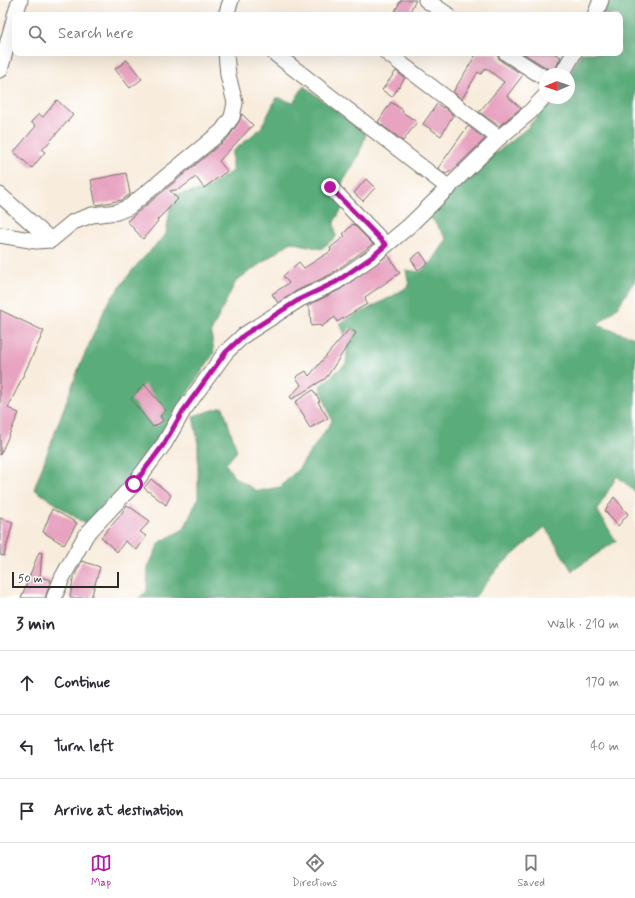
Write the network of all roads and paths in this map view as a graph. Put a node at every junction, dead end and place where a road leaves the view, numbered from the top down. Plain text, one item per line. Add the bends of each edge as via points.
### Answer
1 (20, 0) edge
2 (231, 0) edge
3 (426, 0) edge
4 (601, 0) edge
5 (16, 12) edge
6 (227, 12) edge
7 (444, 12) edge
8 (596, 12) edge
9 (12, 27) edge
10 (226, 56) edge
11 (278, 56) edge
12 (391, 56) edge
13 (511, 56) edge
14 (572, 56) edge
15 (565, 68) edge
16 (0, 70) edge
17 (539, 74) edge
18 (539, 102) edge
19 (499, 138) junction
20 (330, 187) dead end
21 (449, 188) junction
22 (0, 196) edge
23 (0, 235) edge
24 (51, 240) junction
25 (386, 245) junction
26 (54, 598) edge

1 - 5 street
2 - 6 street
3 - 7 street
4 - 8 street
9 - 16 street
10 - 24 street via 235,104 232,117 222,131 129,207 73,222
11 - 21 street
12 - 19 street
13 - 17 street
14 - 15 street
18 - 19 street
19 - 21 street
20 - 25 street
21 - 25 street
22 - 24 street
23 - 24 street
25 - 26 street via 336,282 300,299 244,335 226,352 134,484 86,535

